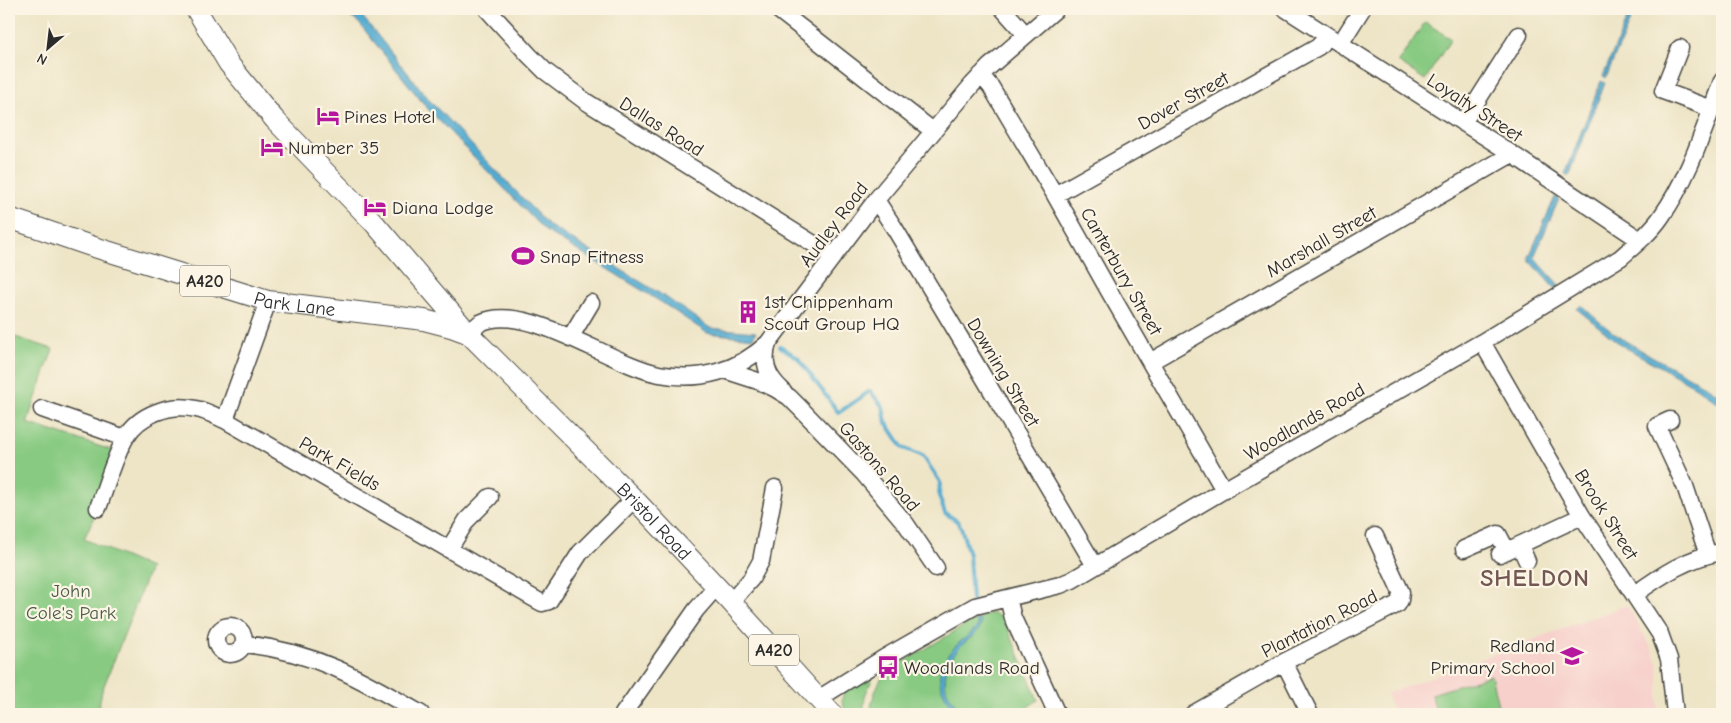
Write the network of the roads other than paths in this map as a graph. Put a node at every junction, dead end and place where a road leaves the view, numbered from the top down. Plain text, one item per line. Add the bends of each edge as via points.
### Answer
1 (196, 9) edge
2 (487, 9) edge
3 (777, 9) edge
4 (1003, 9) edge
5 (1056, 9) edge
6 (1286, 9) edge
7 (1362, 9) edge
8 (1519, 34) dead end
9 (1026, 35) junction
10 (1334, 40) junction
11 (1680, 48) dead end
12 (981, 74) junction
13 (1722, 81) edge
14 (1712, 109) junction
15 (1463, 122) junction
16 (933, 130) junction
17 (1512, 154) junction
18 (1056, 195) junction
19 (876, 200) junction
20 (9, 218) edge
21 (1640, 240) junction
22 (833, 256) junction
23 (426, 283) junction
24 (268, 301) junction
25 (591, 303) dead end
26 (407, 318) junction
27 (469, 334) junction
28 (570, 338) junction
29 (1482, 342) junction
30 (768, 343) junction
31 (1150, 362) junction
32 (724, 370) junction
33 (788, 397) junction
34 (42, 409) dead end
35 (225, 420) junction
36 (1670, 420) dead end
37 (125, 438) junction
38 (775, 488) dead end
39 (1224, 490) junction
40 (490, 497) dead end
41 (634, 499) junction
42 (98, 508) dead end
43 (1582, 516) junction
44 (1374, 536) dead end
45 (448, 549) junction
46 (1464, 549) dead end
47 (1509, 550) junction
48 (1715, 553) edge
49 (1527, 561) dead end
50 (1095, 566) junction
51 (936, 568) dead end
52 (716, 586) junction
53 (1634, 595) junction
54 (1008, 598) junction
55 (731, 602) junction
56 (244, 644) dead end
57 (1284, 662) junction
58 (818, 699) junction
59 (421, 714) edge
60 (623, 714) edge
61 (832, 714) edge
62 (1058, 714) edge
63 (1193, 714) edge
64 (1310, 714) edge
65 (1675, 714) edge

1 - 23 main road, A420 via 229,64 252,93
2 - 22 street, Dallas Road via 551,76 585,101
3 - 16 street
4 - 9 street
5 - 9 street, Audley Road
6 - 10 street, Loyalty Street
7 - 10 street, Dover Street
8 - 15 street
9 - 12 street, Audley Road
10 - 15 street, Loyalty Street
10 - 18 street, Dover Street
11 - 14 street via 1663,91
12 - 16 street, Audley Road
12 - 18 street, Canterbury Street
13 - 14 street, Woodlands Road
14 - 21 street, Woodlands Road via 1701,142 1678,190 1660,219
15 - 17 street, Loyalty Street
16 - 19 street, Audley Road
17 - 21 street, Loyalty Street
17 - 31 street, Marshall Street
18 - 31 street, Canterbury Street
19 - 22 street, Audley Road
19 - 50 street, Downing Street
20 - 24 main road, Park Lane / A420
21 - 29 street, Woodlands Road via 1607,267
22 - 30 street, Audley Road
23 - 26 main road via 429,307 421,315
23 - 27 main road, A420
24 - 26 main road, Park Lane / A420
24 - 35 street
25 - 28 street
26 - 27 main road, Park Lane / A420 via 439,323
27 - 28 street, Audley Road via 481,323 508,318 534,323
27 - 41 main road, Bristol Road / A420
28 - 32 street, Audley Road via 657,374 698,376
29 - 39 street, Woodlands Road
29 - 43 street, Brook Street
30 - 32 street, Audley Road via 746,360
30 - 33 street, Gastons Road via 767,372
31 - 39 street, Canterbury Street
32 - 33 street, Gastons Road via 761,382
33 - 51 street, Gastons Road via 864,474 906,524
34 - 37 street
35 - 37 street, Park Fields via 196,409 168,409 144,418
35 - 45 street, Park Fields
36 - 48 street via 1657,426
37 - 42 street
38 - 55 street via 761,562
39 - 50 street, Woodlands Road
40 - 45 street via 467,520
41 - 45 street, Park Fields via 580,553 545,603
41 - 52 main road, Bristol Road / A420
43 - 47 street
43 - 53 street, Brook Street
44 - 57 street, Plantation Road via 1401,592 1400,600
46 - 47 street via 1498,534
47 - 49 street
48 - 53 street via 1675,568
50 - 54 street, Woodlands Road via 1060,585
52 - 55 main road, Bristol Road / A420
52 - 60 street
53 - 65 street, Brook Street via 1668,651
54 - 58 street, Woodlands Road via 980,604 962,613
54 - 62 street via 1013,618
55 - 58 main road, Bristol Road / A420
56 - 59 street via 276,648 325,663
57 - 63 street, Plantation Road
57 - 64 street
58 - 61 main road, Bristol Road / A420

